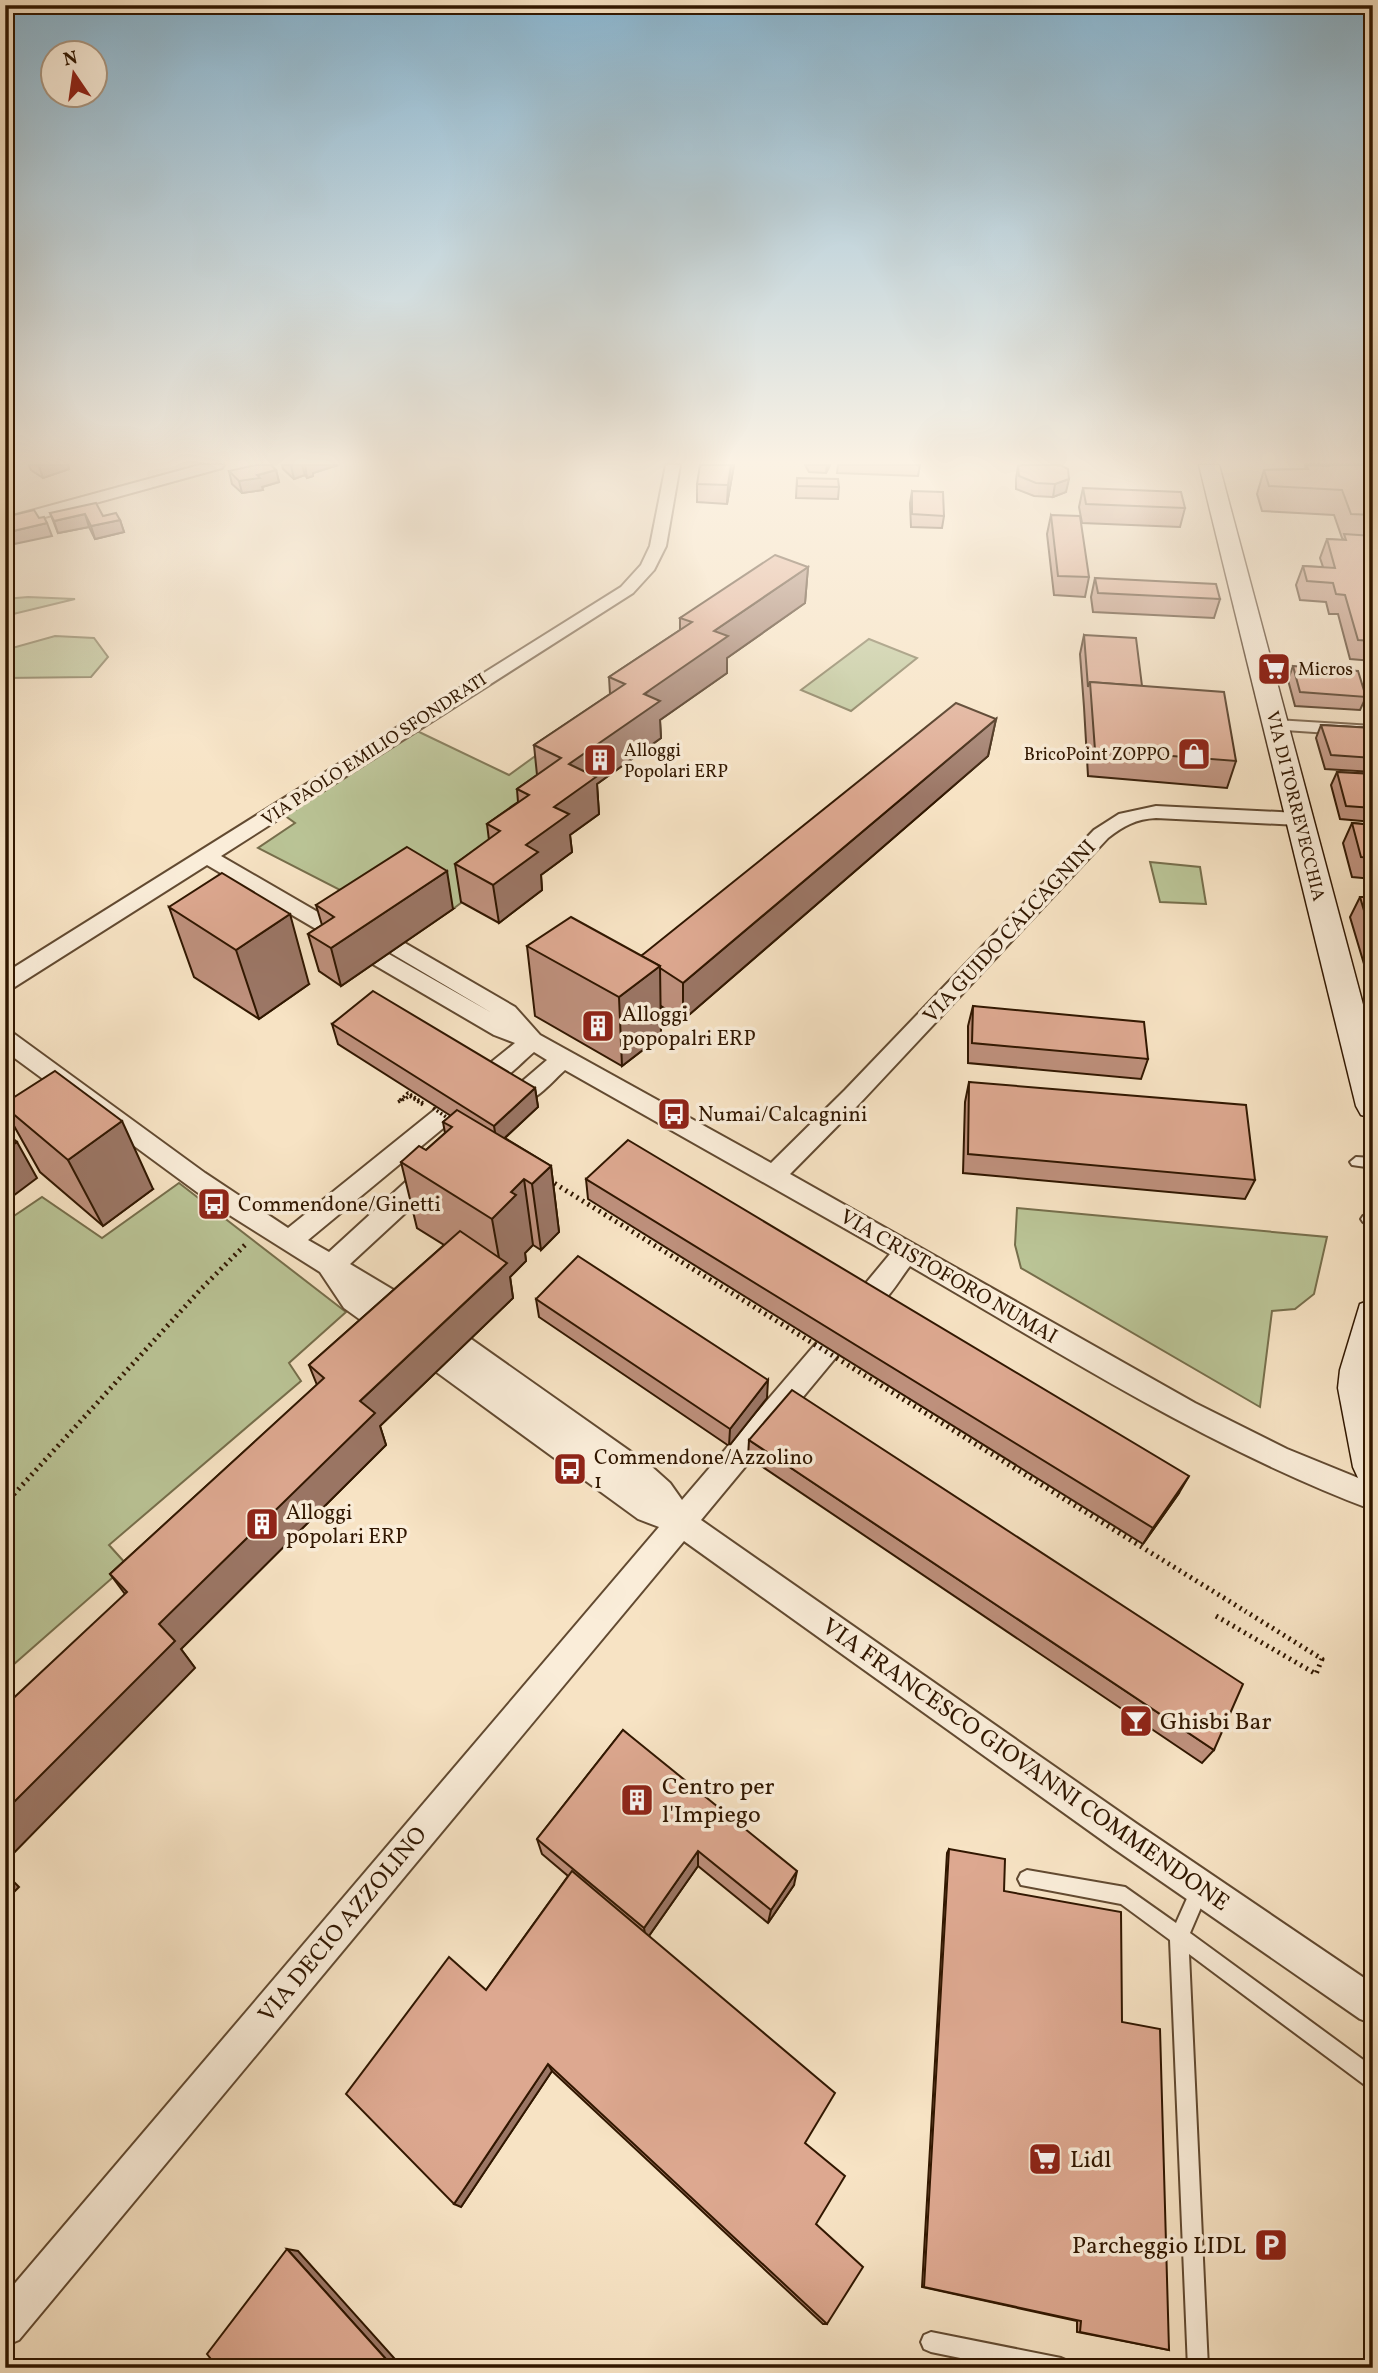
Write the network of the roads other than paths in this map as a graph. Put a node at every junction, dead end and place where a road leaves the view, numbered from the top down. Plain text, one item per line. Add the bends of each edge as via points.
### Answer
1 (641, 576) edge
2 (1238, 576) edge
3 (1276, 725) junction
4 (1373, 732) edge
5 (1298, 819) junction
6 (215, 851) junction
7 (347, 929) edge
8 (388, 953) dead end
9 (5, 984) edge
10 (5, 1039) edge
11 (533, 1041) junction
12 (564, 1058) junction
13 (487, 1078) edge
14 (520, 1096) edge
15 (1373, 1106) edge
16 (444, 1115) edge
17 (455, 1152) edge
18 (1356, 1162) dead end
19 (1373, 1163) edge
20 (774, 1175) junction
21 (291, 1240) junction
22 (907, 1251) junction
23 (330, 1266) junction
24 (865, 1303) edge
25 (1373, 1315) edge
26 (404, 1323) edge
27 (828, 1348) edge
28 (454, 1355) dead end
29 (1373, 1467) edge
30 (1373, 1497) edge
31 (680, 1522) junction
32 (1027, 1879) dead end
33 (1201, 1888) junction
34 (1179, 1937) junction
35 (1373, 2006) edge
36 (1373, 2079) edge
37 (5, 2326) edge
38 (931, 2342) dead end
39 (1061, 2368) edge
40 (1198, 2368) edge

1 - 6 street, VIA PAOLO EMILIO SFONDRATI via 627,590
2 - 3 main road, VIA DI TORREVECCHIA
3 - 4 street
3 - 5 main road, VIA DI TORREVECCHIA
5 - 15 main road, VIA DI TORREVECCHIA
5 - 20 street, VIA GUIDO CALCAGNINI via 1156,812 1116,821
6 - 7 street
6 - 9 street, VIA PAOLO EMILIO SFONDRATI
8 - 11 street, VIA CRISTOFORO NUMAI via 502,1029
10 - 21 street via 262,1225
11 - 12 street, VIA CRISTOFORO NUMAI
11 - 13 street
12 - 14 street
12 - 20 street, VIA CRISTOFORO NUMAI
16 - 21 street
17 - 23 street
18 - 19 lane
20 - 22 street, VIA CRISTOFORO NUMAI
21 - 23 street
22 - 24 street
22 - 30 street, VIA CRISTOFORO NUMAI via 1198,1421 1315,1476
23 - 26 street via 353,1300
25 - 29 main road via 1358,1388
27 - 31 street, VIA DECIO AZZOLINO
28 - 31 street, VIA FRANCESCO GIOVANNI COMMENDONE via 648,1510
31 - 33 street, VIA FRANCESCO GIOVANNI COMMENDONE
31 - 37 street, VIA DECIO AZZOLINO
32 - 34 lane via 1125,1896
33 - 34 lane
33 - 35 street, VIA FRANCESCO GIOVANNI COMMENDONE
34 - 36 lane
34 - 40 lane
38 - 39 lane

